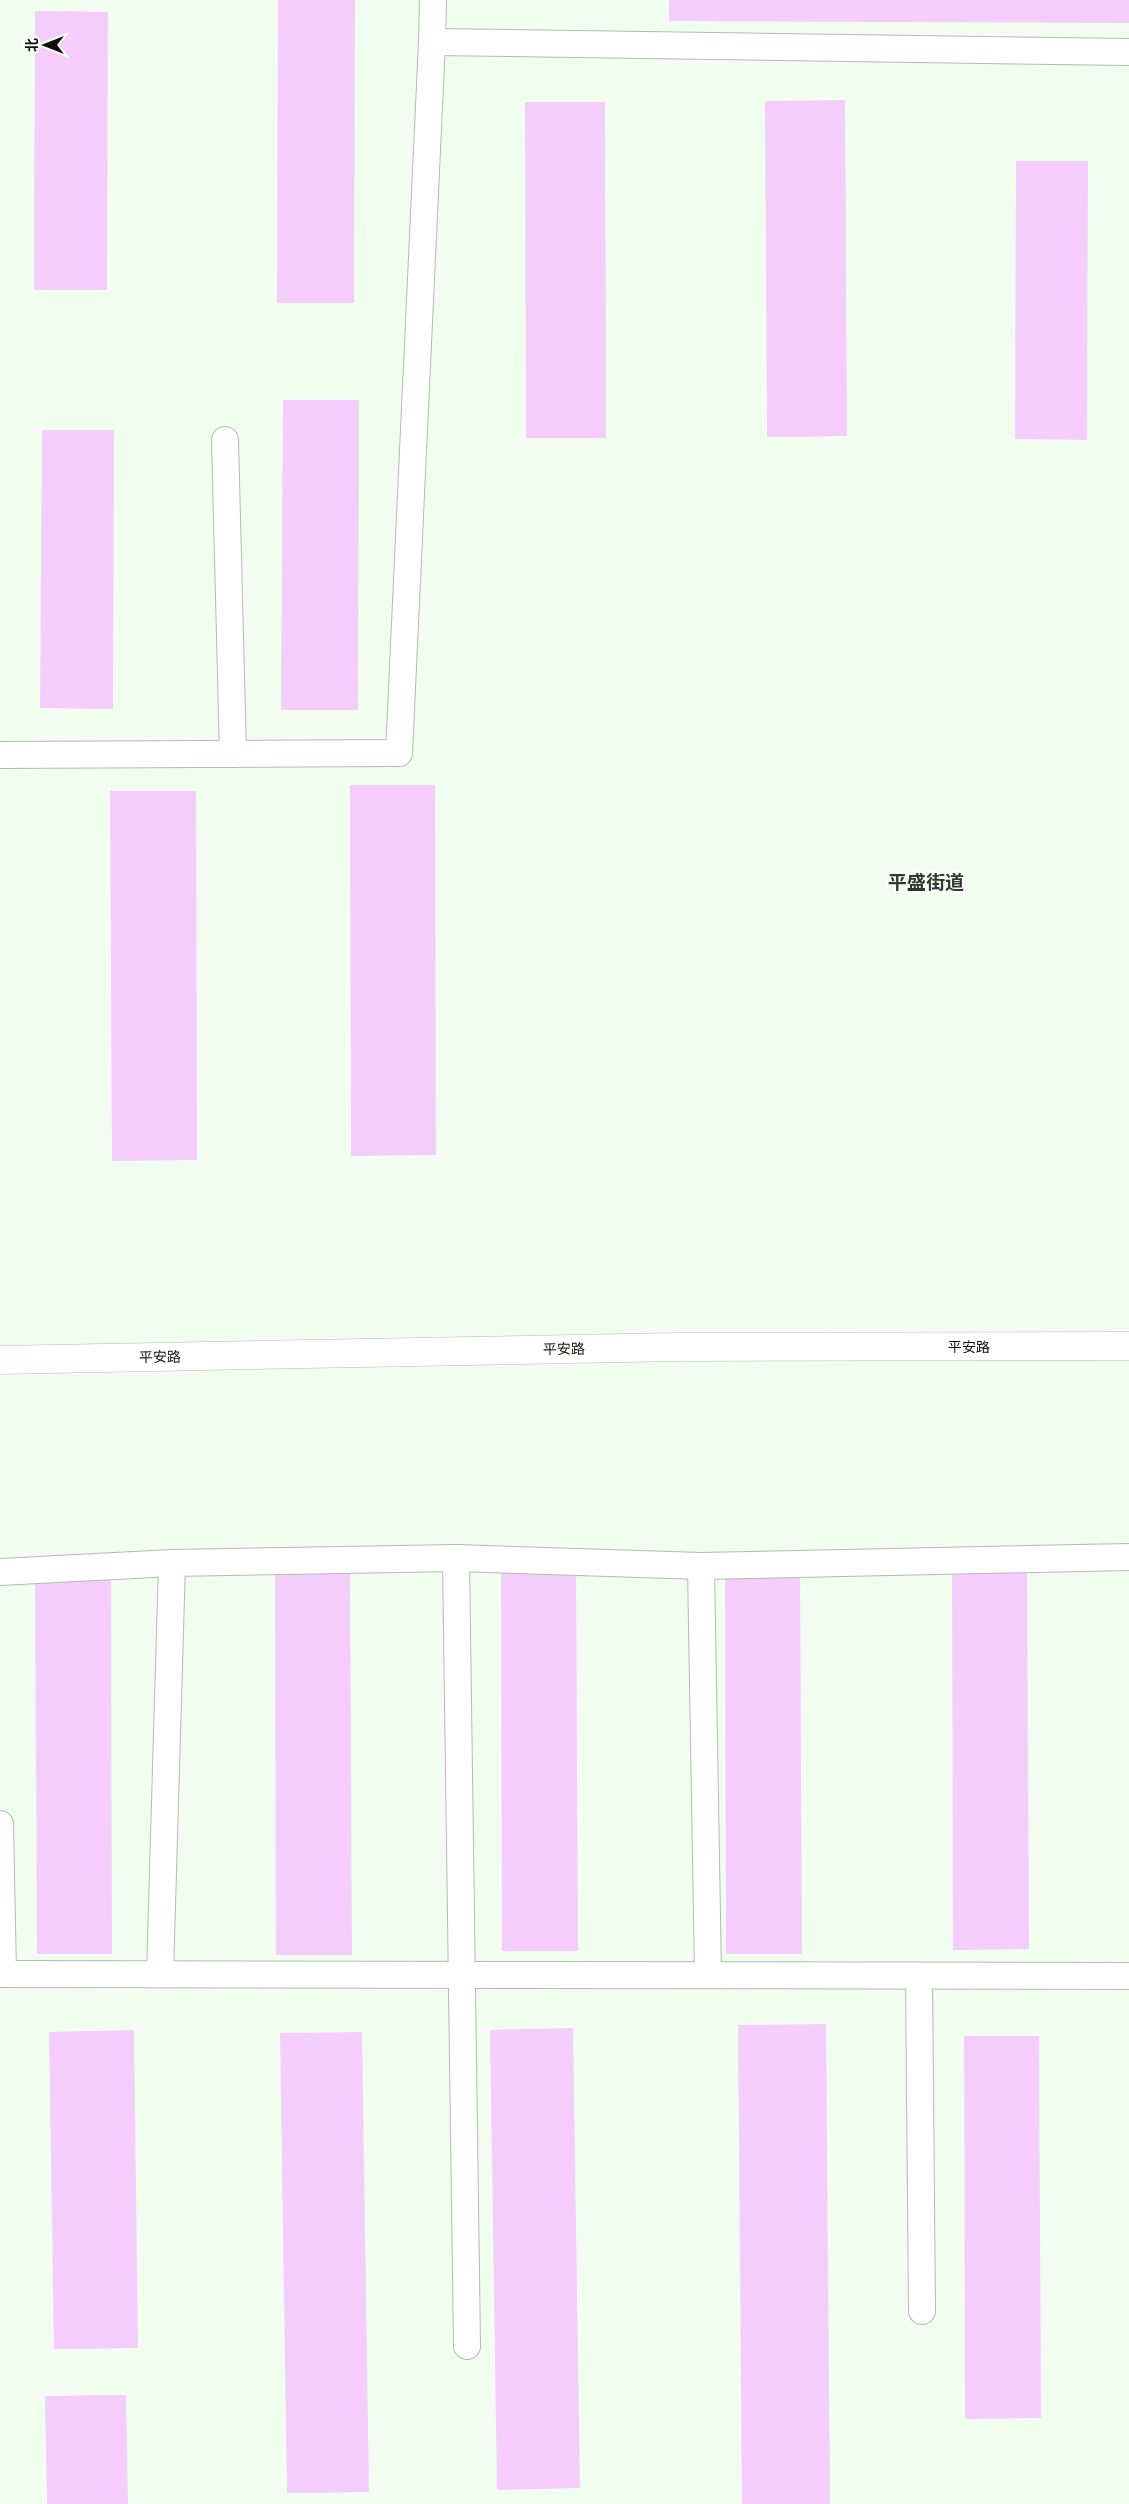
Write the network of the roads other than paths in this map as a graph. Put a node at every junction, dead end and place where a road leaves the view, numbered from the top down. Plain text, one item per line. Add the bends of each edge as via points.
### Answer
1 (433, 0) edge
2 (432, 42) junction
3 (1129, 52) edge
4 (225, 440) dead end
5 (233, 754) junction
6 (0, 755) edge
7 (1129, 1346) edge
8 (0, 1360) edge
9 (456, 1558) junction
10 (1129, 1558) edge
11 (172, 1563) junction
12 (700, 1566) junction
13 (0, 1572) edge
14 (0, 1824) edge
15 (1, 1974) edge
16 (160, 1974) junction
17 (461, 1975) junction
18 (708, 1975) junction
19 (919, 1976) junction
20 (1129, 1976) edge
21 (922, 2312) dead end
22 (467, 2346) dead end

1 - 2 lane
2 - 3 lane
2 - 5 lane via 399,753
4 - 5 lane
5 - 6 lane
7 - 8 street, 平安路 via 676,1347
9 - 11 lane
9 - 12 lane
9 - 17 lane
10 - 12 lane
11 - 13 lane
11 - 16 lane
12 - 18 lane
14 - 15 lane
15 - 16 lane
16 - 17 lane
17 - 18 lane
17 - 22 lane
18 - 19 lane
19 - 20 lane
19 - 21 lane

